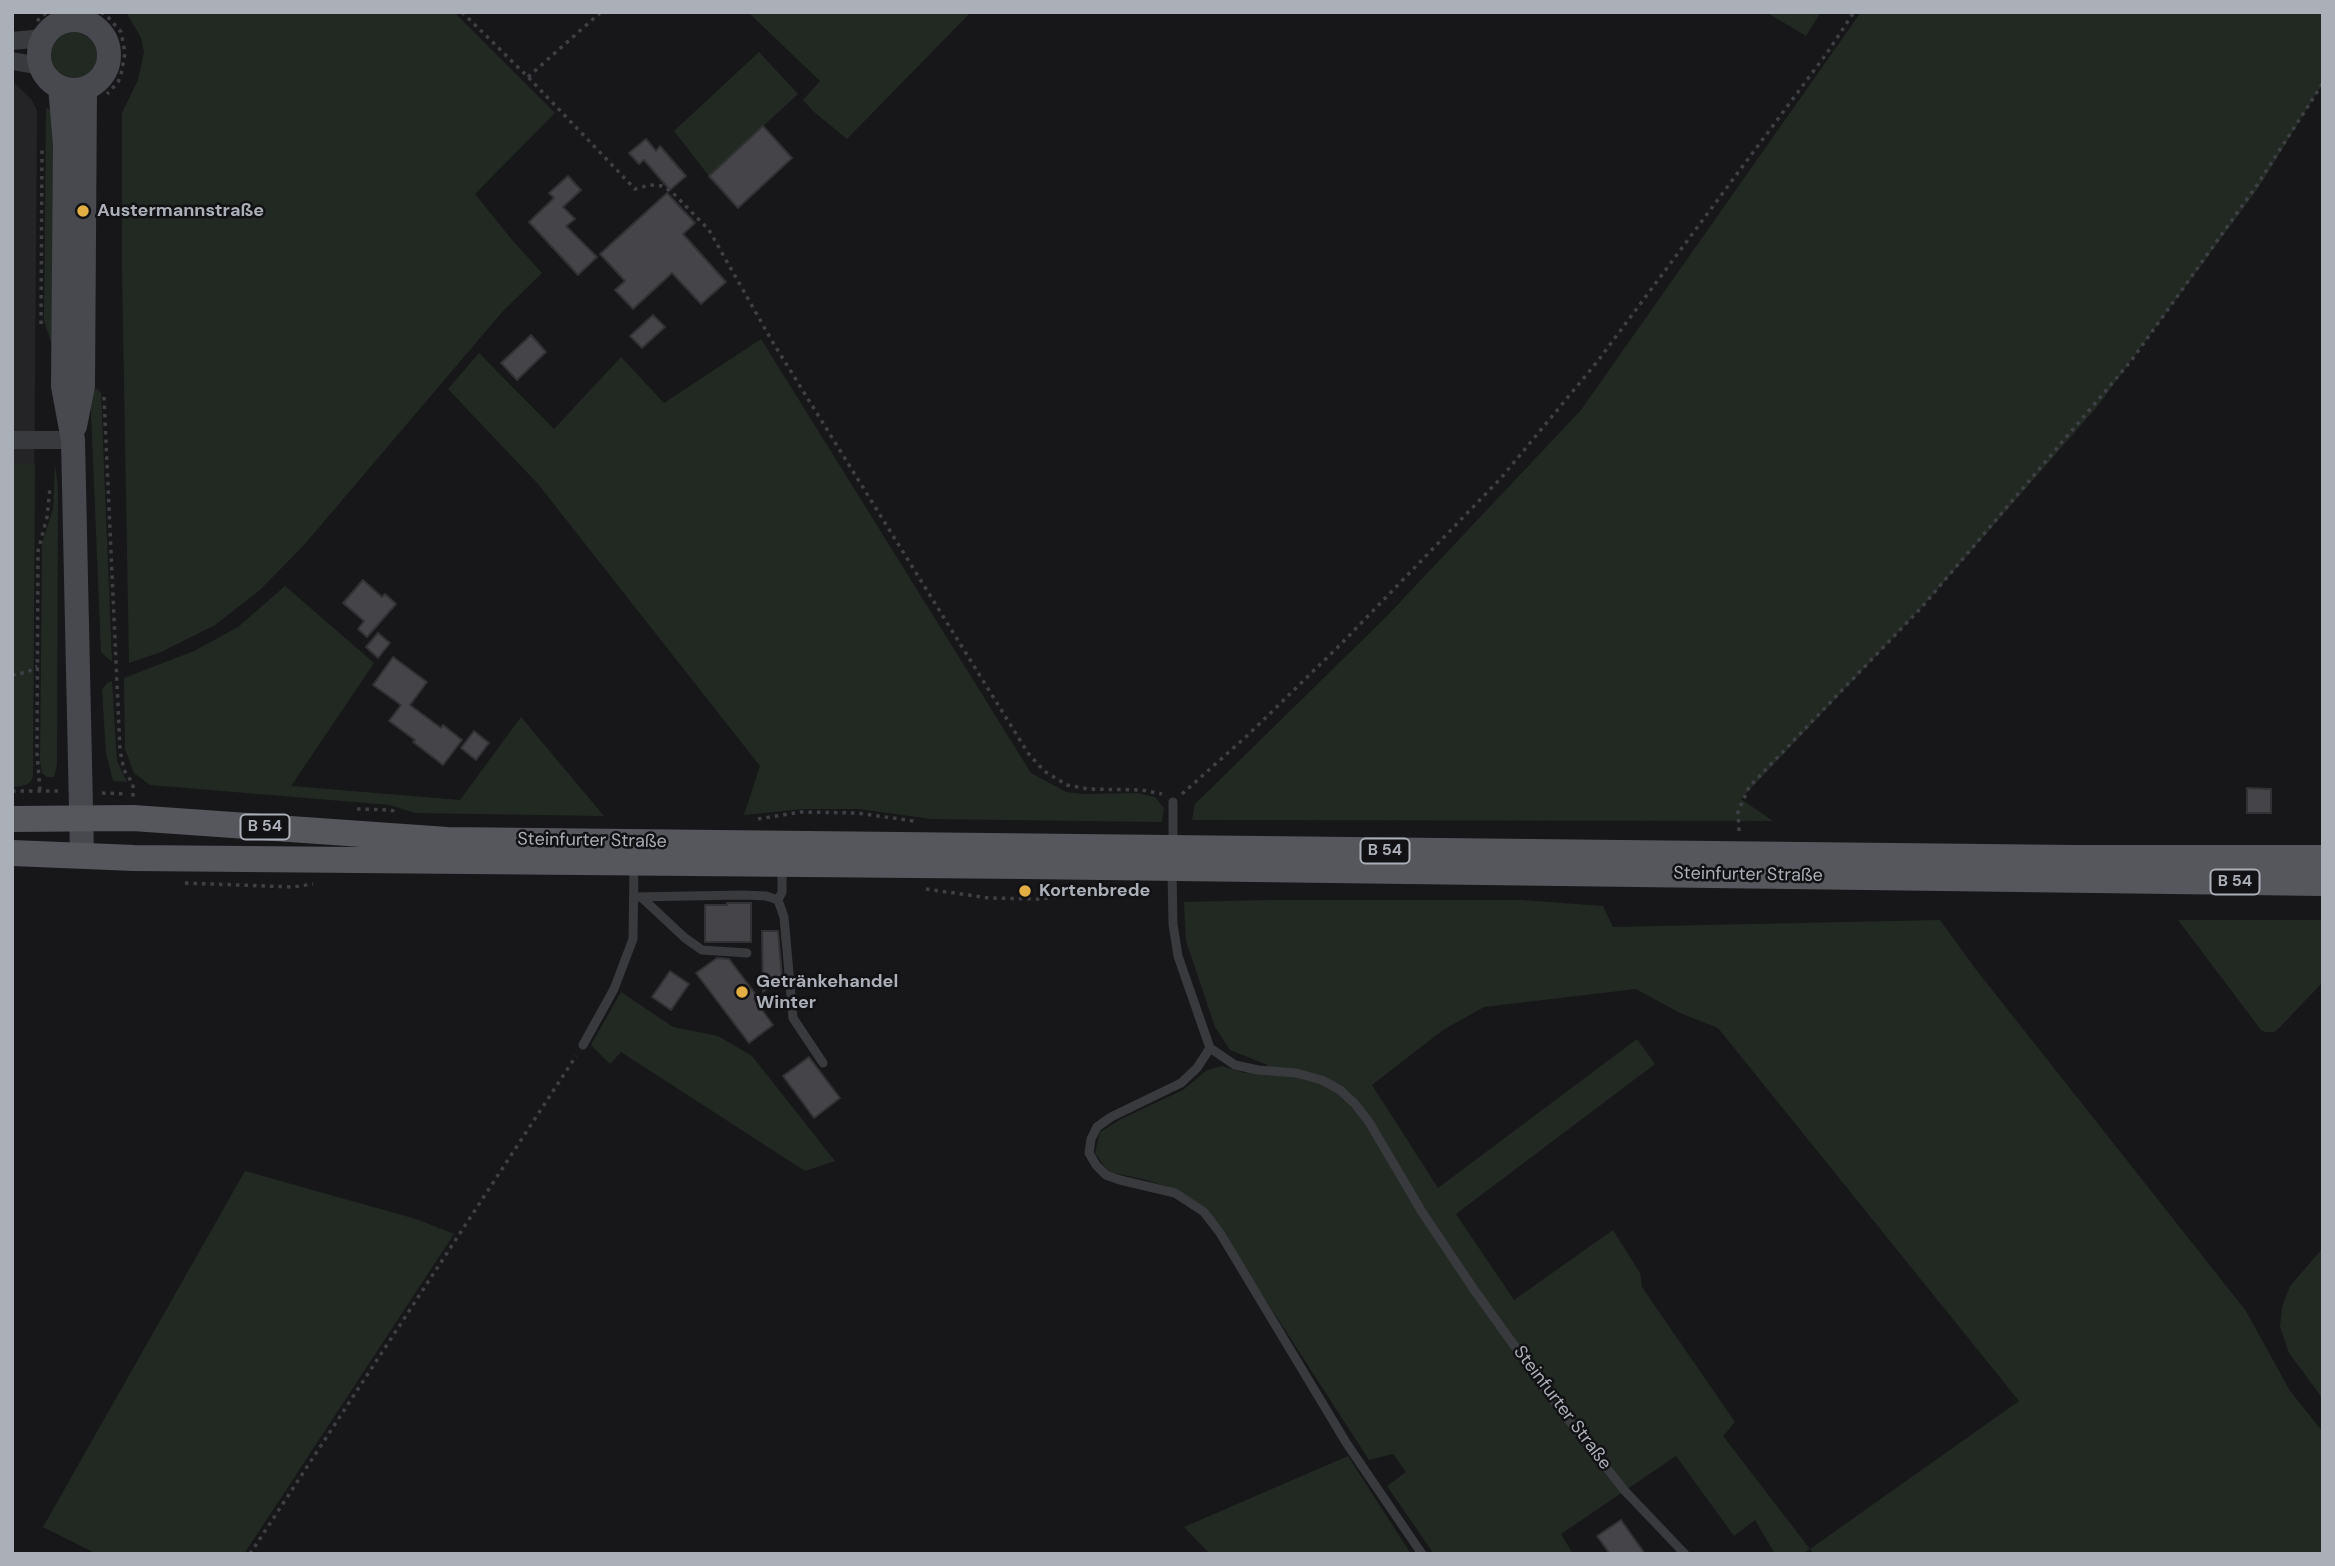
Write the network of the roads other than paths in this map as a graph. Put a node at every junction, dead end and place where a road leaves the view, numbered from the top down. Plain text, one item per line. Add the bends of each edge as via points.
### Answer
1 (98, 16) edge
2 (51, 20) edge
3 (12, 41) edge
4 (12, 61) edge
5 (41, 66) junction
6 (60, 87) junction
7 (85, 89) junction
8 (12, 440) edge
9 (73, 440) junction
10 (1173, 802) road end
11 (12, 819) edge
12 (82, 819) junction
13 (12, 853) edge
14 (82, 855) junction
15 (1172, 858) junction
16 (2323, 858) edge
17 (634, 862) junction
18 (781, 864) junction
19 (2323, 883) edge
20 (638, 897) junction
21 (778, 900) junction
22 (747, 953) dead end
23 (583, 1045) road end
24 (1210, 1048) junction
25 (823, 1063) dead end
26 (1422, 1554) edge
27 (1685, 1554) edge

1 - 2 main road
1 - 7 main road via 109,57 102,76
2 - 3 street
2 - 5 main road via 39,55
4 - 5 street
5 - 6 main road
6 - 7 main road
6 - 9 main road via 65,145 63,386
7 - 9 main road via 83,386
8 - 9 street
9 - 12 main road
10 - 15 lane
11 - 12 main road, Steinfurter Straße / B 54
12 - 14 main road
12 - 15 main road, Steinfurter Straße / B 54 via 133,818 447,839
13 - 14 main road, Steinfurter Straße / B 54
14 - 17 main road, Steinfurter Straße / B 54
15 - 16 main road, Steinfurter Straße / B 54
15 - 18 main road, Steinfurter Straße / B 54
15 - 19 main road, Steinfurter Straße / B 54
15 - 24 lane via 1178,956
17 - 18 main road, Steinfurter Straße / B 54
17 - 20 lane, Steinfurter Straße
18 - 21 lane
20 - 21 lane via 743,895
20 - 22 lane via 702,950
20 - 23 lane, Steinfurter Straße via 633,939 614,989
21 - 25 lane via 784,917 793,1018
24 - 26 lane via 1181,1083 1097,1127 1089,1153 1106,1175 1175,1193 1204,1212
24 - 27 lane, Steinfurter Straße via 1235,1065 1322,1080 1355,1104 1475,1291 1558,1405 1624,1490

